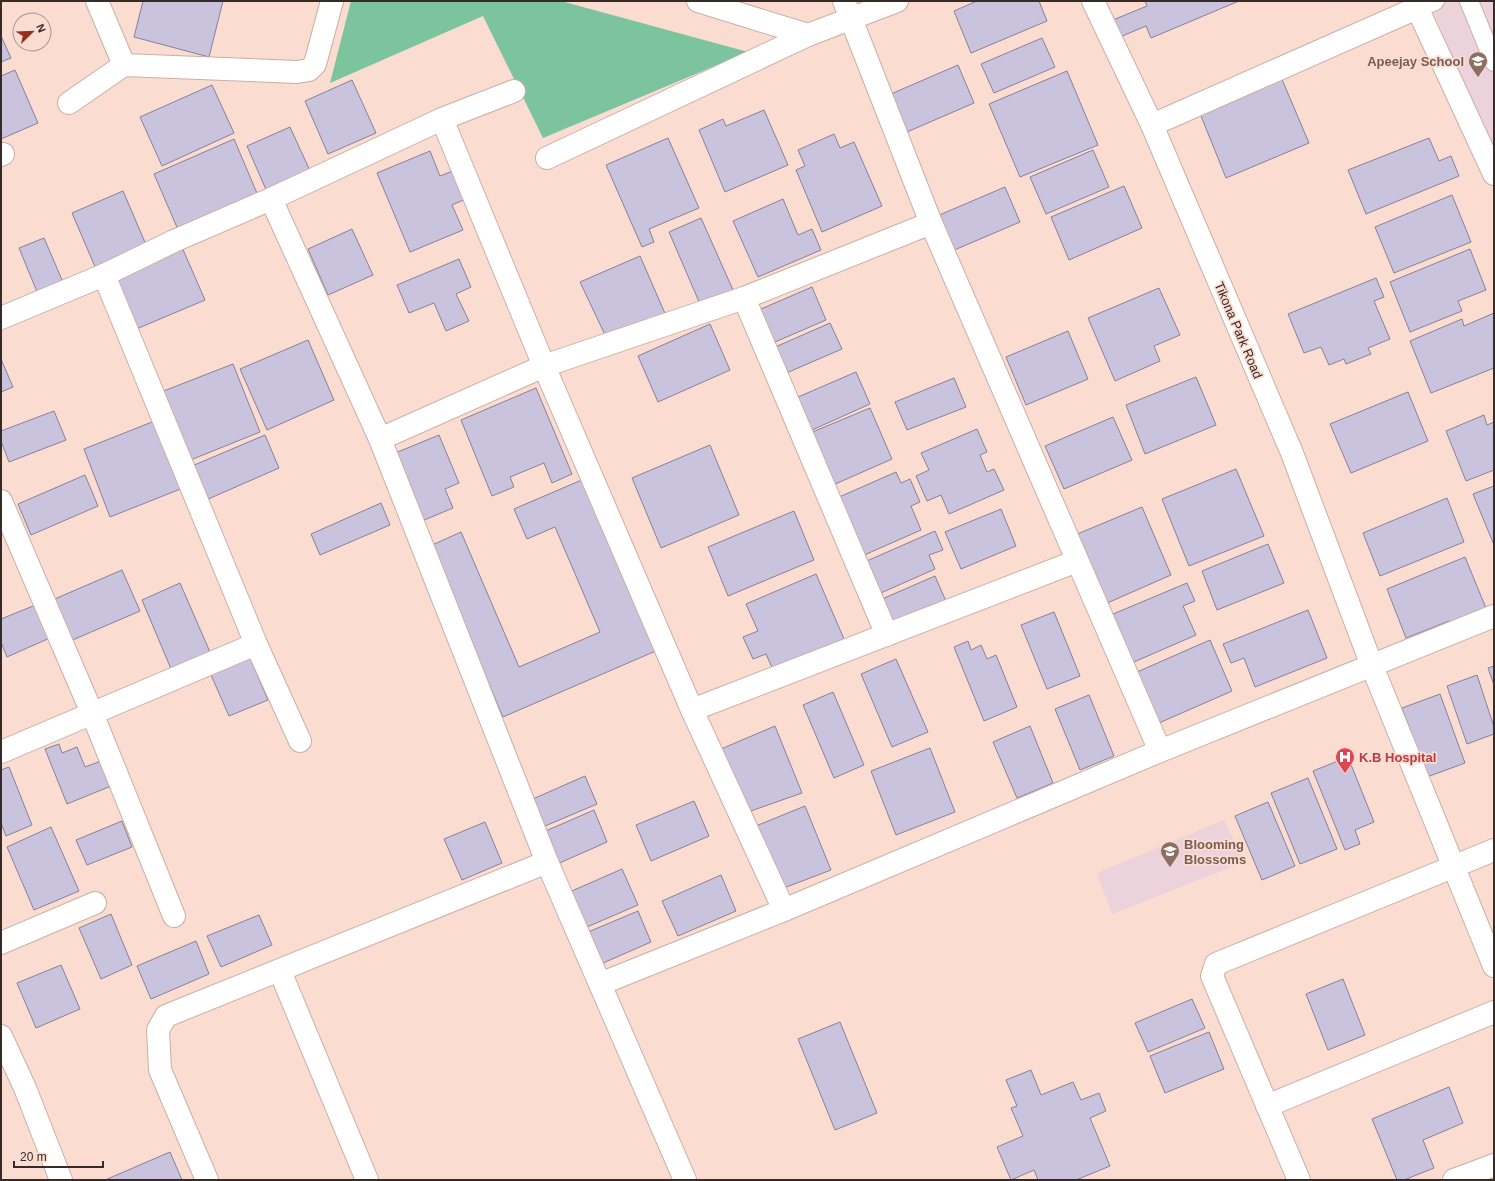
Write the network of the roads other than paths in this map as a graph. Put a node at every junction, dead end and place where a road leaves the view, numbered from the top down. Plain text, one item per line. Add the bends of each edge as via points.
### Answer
1 (97, 1) edge
2 (332, 1) edge
3 (698, 1) edge
4 (897, 1) edge
5 (1093, 1) edge
6 (1469, 1) edge
7 (1422, 3) edge
8 (847, 10) edge
9 (808, 35) junction
10 (1494, 62) edge
11 (124, 65) junction
12 (514, 91) dead end
13 (69, 103) dead end
14 (442, 119) junction
15 (1152, 125) junction
16 (547, 158) dead end
17 (1494, 174) edge
18 (271, 199) junction
19 (931, 223) junction
20 (104, 275) junction
21 (744, 298) junction
22 (1, 318) edge
23 (544, 366) junction
24 (380, 439) junction
25 (1, 501) edge
26 (1077, 561) junction
27 (1494, 616) edge
28 (887, 635) junction
29 (256, 644) junction
30 (1372, 666) junction
31 (692, 710) junction
32 (92, 714) junction
33 (300, 741) dead end
34 (1160, 751) junction
35 (1, 752) edge
36 (1494, 850) edge
37 (547, 862) junction
38 (1454, 867) junction
39 (95, 903) dead end
40 (784, 910) junction
41 (174, 916) dead end
42 (1, 943) edge
43 (1494, 966) edge
44 (280, 971) junction
45 (600, 984) junction
46 (1494, 1012) edge
47 (1, 1036) edge
48 (1268, 1106) junction
49 (1494, 1165) edge
50 (61, 1180) edge
51 (207, 1180) edge
52 (367, 1180) edge
53 (685, 1180) edge
54 (1299, 1180) edge
55 (1454, 1180) edge

1 - 11 street
2 - 11 street via 316,64 308,70 297,72
3 - 9 street
4 - 8 street
5 - 15 street, Tikona Park Road
6 - 10 lane
7 - 15 street
7 - 17 street
8 - 9 street
8 - 19 street
9 - 16 street
11 - 13 street
12 - 14 street
14 - 18 street
14 - 23 street
15 - 30 street, Tikona Park Road via 1292,453
18 - 20 street
18 - 24 street
19 - 21 street
19 - 26 street
20 - 22 street
20 - 29 street
21 - 23 street
21 - 28 street
23 - 24 street
23 - 31 street
24 - 37 street
25 - 32 street
26 - 28 street
26 - 34 street
27 - 30 street
28 - 31 street
29 - 32 street
29 - 33 street
30 - 34 street
30 - 38 street, Tikona Park Road
31 - 40 street
32 - 35 street
32 - 41 street
34 - 40 street
36 - 38 street
37 - 44 street
37 - 45 street
38 - 43 street, Tikona Park Road
38 - 48 street via 1216,964 1212,976
39 - 42 street
40 - 45 street
44 - 51 street via 166,1016 158,1030 160,1070
44 - 52 street
45 - 53 street
46 - 48 street
47 - 50 street via 26,1088
48 - 54 street
49 - 55 street

